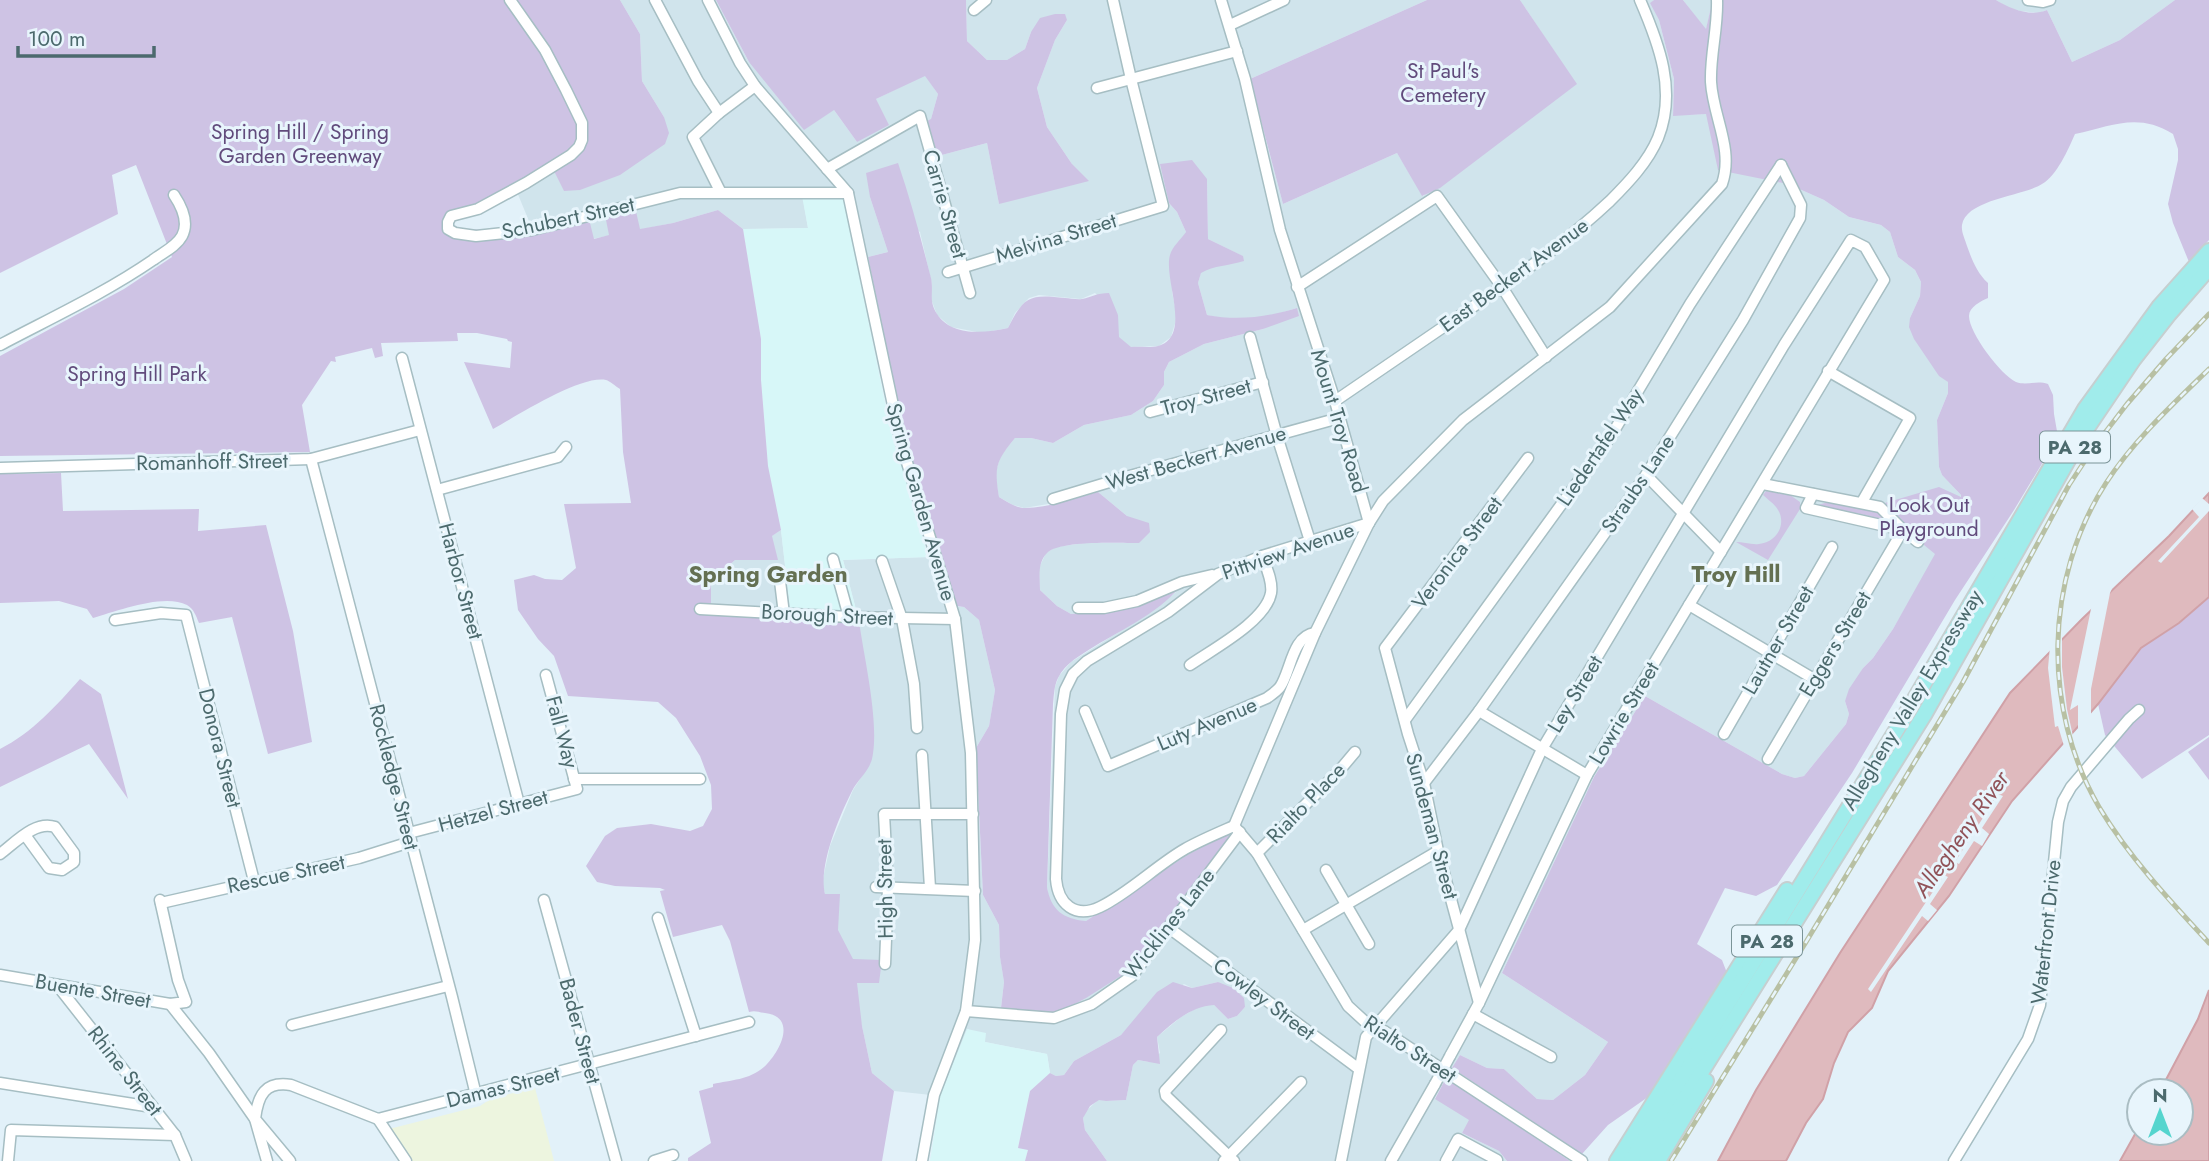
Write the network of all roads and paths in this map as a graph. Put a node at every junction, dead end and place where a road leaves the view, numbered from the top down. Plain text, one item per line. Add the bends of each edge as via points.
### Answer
1 (510, 0) edge
2 (655, 0) edge
3 (708, 0) edge
4 (986, 0) edge
5 (1113, 0) edge
6 (1221, 0) edge
7 (1283, 0) edge
8 (1640, 0) edge
9 (1717, 0) edge
10 (2028, 0) edge
11 (2050, 0) edge
12 (974, 10) dead end
13 (1230, 25) junction
14 (1237, 51) junction
15 (1130, 79) junction
16 (755, 86) junction
17 (1097, 88) dead end
18 (719, 113) junction
19 (1782, 165) joint
20 (827, 169) junction
21 (720, 191) junction
22 (848, 193) junction
23 (174, 195) dead end
24 (1851, 240) joint
25 (2209, 251) edge
26 (962, 267) junction
27 (2209, 268) edge
28 (948, 272) dead end
29 (1297, 287) junction
30 (1502, 287) junction
31 (970, 293) dead end
32 (1250, 337) dead end
33 (0, 345) edge
34 (1546, 357) junction
35 (402, 358) dead end
36 (1828, 371) junction
37 (1263, 382) junction
38 (1335, 401) junction
39 (1150, 412) dead end
40 (1339, 418) junction
41 (420, 430) junction
42 (1277, 436) junction
43 (566, 447) dead end
44 (1528, 458) dead end
45 (311, 459) junction
46 (0, 468) edge
47 (1646, 475) junction
48 (1763, 484) junction
49 (437, 490) junction
50 (1813, 494) junction
51 (1053, 499) dead end
52 (1862, 502) junction
53 (1683, 514) junction
54 (1369, 523) junction
55 (1903, 530) junction
56 (1310, 541) junction
57 (1918, 542) dead end
58 (1832, 547) dead end
59 (1721, 552) junction
60 (1262, 556) junction
61 (833, 559) dead end
62 (882, 561) dead end
63 (779, 573) dead end
64 (1218, 574) junction
65 (1689, 605) junction
66 (1078, 608) dead end
67 (700, 609) dead end
68 (784, 614) junction
69 (849, 617) junction
70 (902, 619) junction
71 (954, 619) junction
72 (115, 620) dead end
73 (1315, 633) junction
74 (1385, 648) joint
75 (1769, 654) junction
76 (1190, 666) dead end
77 (546, 675) dead end
78 (1814, 679) junction
79 (2139, 710) dead end
80 (1085, 711) dead end
81 (1479, 711) junction
82 (1405, 720) junction
83 (1902, 720) junction
84 (917, 727) dead end
85 (1724, 734) dead end
86 (1542, 749) junction
87 (1355, 752) dead end
88 (922, 755) dead end
89 (1768, 759) dead end
90 (1587, 775) junction
91 (700, 779) dead end
92 (1424, 783) junction
93 (576, 784) junction
94 (1882, 784) junction
95 (519, 804) junction
96 (924, 813) junction
97 (973, 814) junction
98 (1237, 829) junction
99 (26, 835) junction
100 (410, 838) junction
101 (1438, 851) junction
102 (1257, 853) junction
103 (0, 854) edge
104 (1326, 870) dead end
105 (254, 881) junction
106 (876, 887) dead end
107 (888, 888) junction
108 (930, 888) junction
109 (975, 891) junction
110 (544, 900) dead end
111 (1347, 906) junction
112 (659, 918) dead end
113 (1170, 928) junction
114 (1303, 930) junction
115 (1459, 930) junction
116 (1369, 944) dead end
117 (885, 964) dead end
118 (0, 975) edge
119 (57, 985) junction
120 (448, 986) junction
121 (1479, 1003) junction
122 (170, 1004) junction
123 (965, 1011) junction
124 (1473, 1014) junction
125 (749, 1022) dead end
126 (292, 1026) dead end
127 (1372, 1028) junction
128 (1221, 1030) dead end
129 (696, 1036) junction
130 (1550, 1057) dead end
131 (589, 1065) junction
132 (1359, 1069) junction
133 (1300, 1082) dead end
134 (0, 1083) edge
135 (476, 1095) junction
136 (152, 1107) junction
137 (255, 1119) junction
138 (378, 1119) junction
139 (175, 1135) junction
140 (673, 1155) dead end
141 (1229, 1159) edge
142 (8, 1161) edge
143 (186, 1161) edge
144 (267, 1161) edge
145 (290, 1161) edge
146 (406, 1161) edge
147 (616, 1161) edge
148 (654, 1161) edge
149 (922, 1161) edge
150 (1341, 1161) edge
151 (1391, 1161) edge
152 (1446, 1161) edge
153 (1496, 1161) edge
154 (1582, 1161) edge
155 (1617, 1161) edge
156 (1631, 1161) edge
157 (1646, 1161) edge
158 (1658, 1161) edge
159 (1954, 1161) edge

1 - 21 street, Schubert Street via 566,90 582,122 582,140 571,155 526,183 478,209 452,216 449,229 476,236 532,230 680,192
2 - 18 street
3 - 16 street, Spring Garden Avenue
4 - 12 street
5 - 15 street
6 - 13 street, Mount Troy Road
7 - 13 street
8 - 30 street, East Beckert Avenue via 1665,76 1667,95 1658,138 1624,187 1577,232
9 - 34 street, Pittview Avenue via 1711,67 1727,159 1722,184 1610,307
10 - 11 street
13 - 14 street, Mount Troy Road
14 - 15 street
14 - 29 street, Mount Troy Road
15 - 17 street
15 - 26 street, Melvina Street via 1163,206
16 - 18 street
16 - 20 street, Spring Garden Avenue
18 - 21 street via 693,136
19 - 47 street, Straubs Lane via 1801,205 1800,218 1743,320
19 - 82 street, Liedertafel Way via 1690,304 1611,436
20 - 22 street, Spring Garden Avenue
20 - 26 street, Carrie Street via 920,116
21 - 22 street, Schubert Street
22 - 71 street, Spring Garden Avenue via 901,443
23 - 33 street via 185,224 181,238 171,248 129,276
24 - 36 street, Lowrie Street via 1865,247 1884,280
24 - 53 street, Ley Street
25 - 83 highway, Allegheny Valley Expressway / PA 28 via 2159,307 2085,409
26 - 28 street, Melvina Street
26 - 31 street, Carrie Street
27 - 94 highway, Allegheny Valley Expressway / PA 28 via 2133,360 2081,437
29 - 30 street via 1437,196
29 - 38 street, Mount Troy Road
30 - 34 street
30 - 38 street, East Beckert Avenue
32 - 37 street
34 - 54 street, Pittview Avenue via 1463,420 1383,501
35 - 41 street, Harbor Street
36 - 48 street, Lowrie Street
36 - 52 street via 1910,418
37 - 39 street, Troy Street
37 - 42 street
38 - 40 street, Mount Troy Road
40 - 42 street, West Beckert Avenue
40 - 54 street, Mount Troy Road
41 - 45 street, Romanhoff Street
41 - 49 street, Harbor Street
42 - 51 street, West Beckert Avenue
42 - 56 street
43 - 49 street via 558,457
44 - 74 street, Veronica Street
45 - 46 street, Romanhoff Street
45 - 100 street, Rockledge Street
47 - 53 street
47 - 81 street, Straubs Lane
48 - 50 street
48 - 59 street, Lowrie Street
49 - 95 street, Harbor Street
50 - 52 street
50 - 55 street via 1806,508
52 - 55 street via 1880,507
53 - 59 street
53 - 86 street, Ley Street
54 - 56 street, Pittview Avenue
54 - 73 street
55 - 57 street
55 - 78 street, Eggers Street
56 - 60 street, Pittview Avenue
58 - 75 street, Lautner Street
59 - 65 street, Lowrie Street
60 - 64 street, Pittview Avenue
60 - 76 street via 1271,591 1267,605 1258,618
61 - 69 street
62 - 70 street
63 - 68 street
64 - 66 street via 1182,582 1136,601
64 - 98 street, Pittview Avenue via 1168,612 1087,661 1065,690 1059,896 1076,910 1100,907 1185,849
65 - 75 street
65 - 90 street, Lowrie Street
67 - 68 street, Borough Street
68 - 69 street, Borough Street
69 - 70 street, Borough Street
70 - 71 street, Borough Street
70 - 84 street
71 - 97 street, Spring Garden Avenue via 968,721
72 - 105 street, Donora Street via 161,613 186,615
73 - 80 street, Luty Avenue via 1300,642 1280,687 1267,698 1108,766
73 - 98 street
74 - 82 street, Sundeman Street
75 - 78 street
75 - 85 street, Lautner Street
77 - 93 street, Fall Way
78 - 89 street, Eggers Street
79 - 159 street, Waterfront Drive via 2071,786 2063,802 2037,1016 2028,1039
81 - 86 street
81 - 92 street, Straubs Lane
82 - 92 street, Sundeman Street
83 - 155 highway via 1845,800
83 - 156 highway, Allegheny Valley Expressway / PA 28
86 - 90 street
86 - 115 street, Ley Street
87 - 102 street, Rialto Place
88 - 96 street
90 - 121 street, Lowrie Street
91 - 93 street, Hetzel Street
92 - 101 street, Sundeman Street
93 - 95 street, Hetzel Street
94 - 157 highway, Allegheny Valley Expressway / PA 28
94 - 158 highway via 1813,908
95 - 100 street, Hetzel Street
96 - 97 street
96 - 107 street, High Street via 884,814
96 - 108 street
97 - 109 street, Spring Garden Avenue
98 - 102 street, Rialto Street
98 - 113 street, Wicklines Lane
99 - 99 street via 39,825 55,827 74,853 74,862 62,870 49,869
99 - 103 street
100 - 105 street, Rescue Street via 359,858
100 - 120 street, Rockledge Street
101 - 111 street
101 - 115 street, Sundeman Street
102 - 114 street, Rialto Street
104 - 111 street
105 - 122 street, Rescue Street via 160,902 186,1002
106 - 107 street
107 - 108 street
107 - 117 street, High Street
108 - 109 street
109 - 123 street, Spring Garden Avenue via 975,940
110 - 131 street, Bader Street
111 - 114 street
111 - 116 street
112 - 129 street
113 - 123 street, Wicklines Lane via 1132,976 1070,1014 1054,1018
113 - 132 street, Cowley Street
114 - 127 street, Rialto Street via 1348,1006
115 - 121 street, Sundeman Street
115 - 127 street, Ley Street
118 - 119 street, Buente Street
119 - 122 street, Buente Street
119 - 136 street, Rhine Street
120 - 126 street
120 - 135 street, Rockledge Street
121 - 124 street, Lowrie Street
122 - 137 street, Buente Street
123 - 149 street, Spring Garden Avenue via 934,1095
124 - 130 street
124 - 151 street, Lowrie Street, bridge
125 - 129 street, Damas Street
127 - 132 street, Ley Street
127 - 154 street, Rialto Street via 1384,1031
128 - 141 street via 1165,1091
129 - 131 street, Damas Street
131 - 135 street, Damas Street
131 - 147 street, Bader Street
132 - 150 street, Ley Street
133 - 141 street
134 - 136 street
135 - 138 street, Damas Street
136 - 139 street, Rhine Street
137 - 138 street via 261,1093 280,1083
137 - 144 street
137 - 145 street
138 - 146 street
139 - 142 street via 11,1130
139 - 143 street, Rhine Street
140 - 148 street
152 - 153 street via 1458,1139

